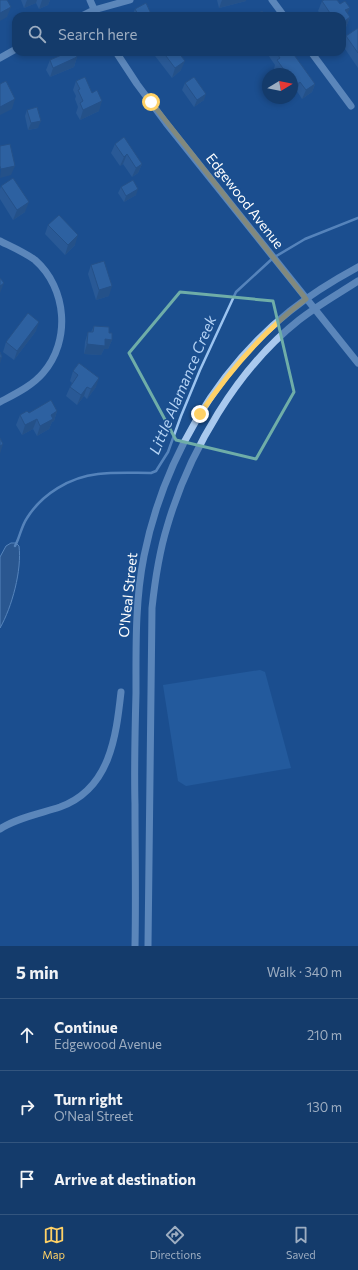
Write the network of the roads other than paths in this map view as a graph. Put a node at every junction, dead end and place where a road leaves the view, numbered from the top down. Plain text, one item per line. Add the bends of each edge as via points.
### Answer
1 (90, 0) edge
2 (130, 0) edge
3 (272, 0) edge
4 (96, 12) edge
5 (99, 12) edge
6 (281, 12) edge
7 (12, 51) edge
8 (119, 56) edge
9 (314, 56) edge
10 (0, 58) edge
11 (351, 106) dead end
12 (0, 241) edge
13 (358, 267) edge
14 (358, 282) edge
15 (306, 299) junction
16 (314, 309) junction
17 (358, 363) edge
18 (0, 402) edge
19 (121, 692) dead end
20 (0, 829) edge
21 (135, 946) edge
22 (148, 946) edge

1 - 4 street
2 - 5 street
3 - 6 street
7 - 10 street
8 - 15 street, Edgewood Avenue via 166,123
9 - 11 street
12 - 18 street via 35,260 51,279 58,295 62,321 56,349 42,374 32,384
13 - 15 street, O'Neal Street
14 - 16 street, O'Neal Street
15 - 16 street, Edgewood Avenue
15 - 21 street, O'Neal Street via 290,311 237,363 208,402 170,472 151,528 144,556 136,614
16 - 17 street, Edgewood Avenue
16 - 22 street, O'Neal Street via 266,351 242,377 191,462 167,526 152,608
19 - 20 street via 117,729 111,750 106,764 90,788 83,795 62,806 13,822

